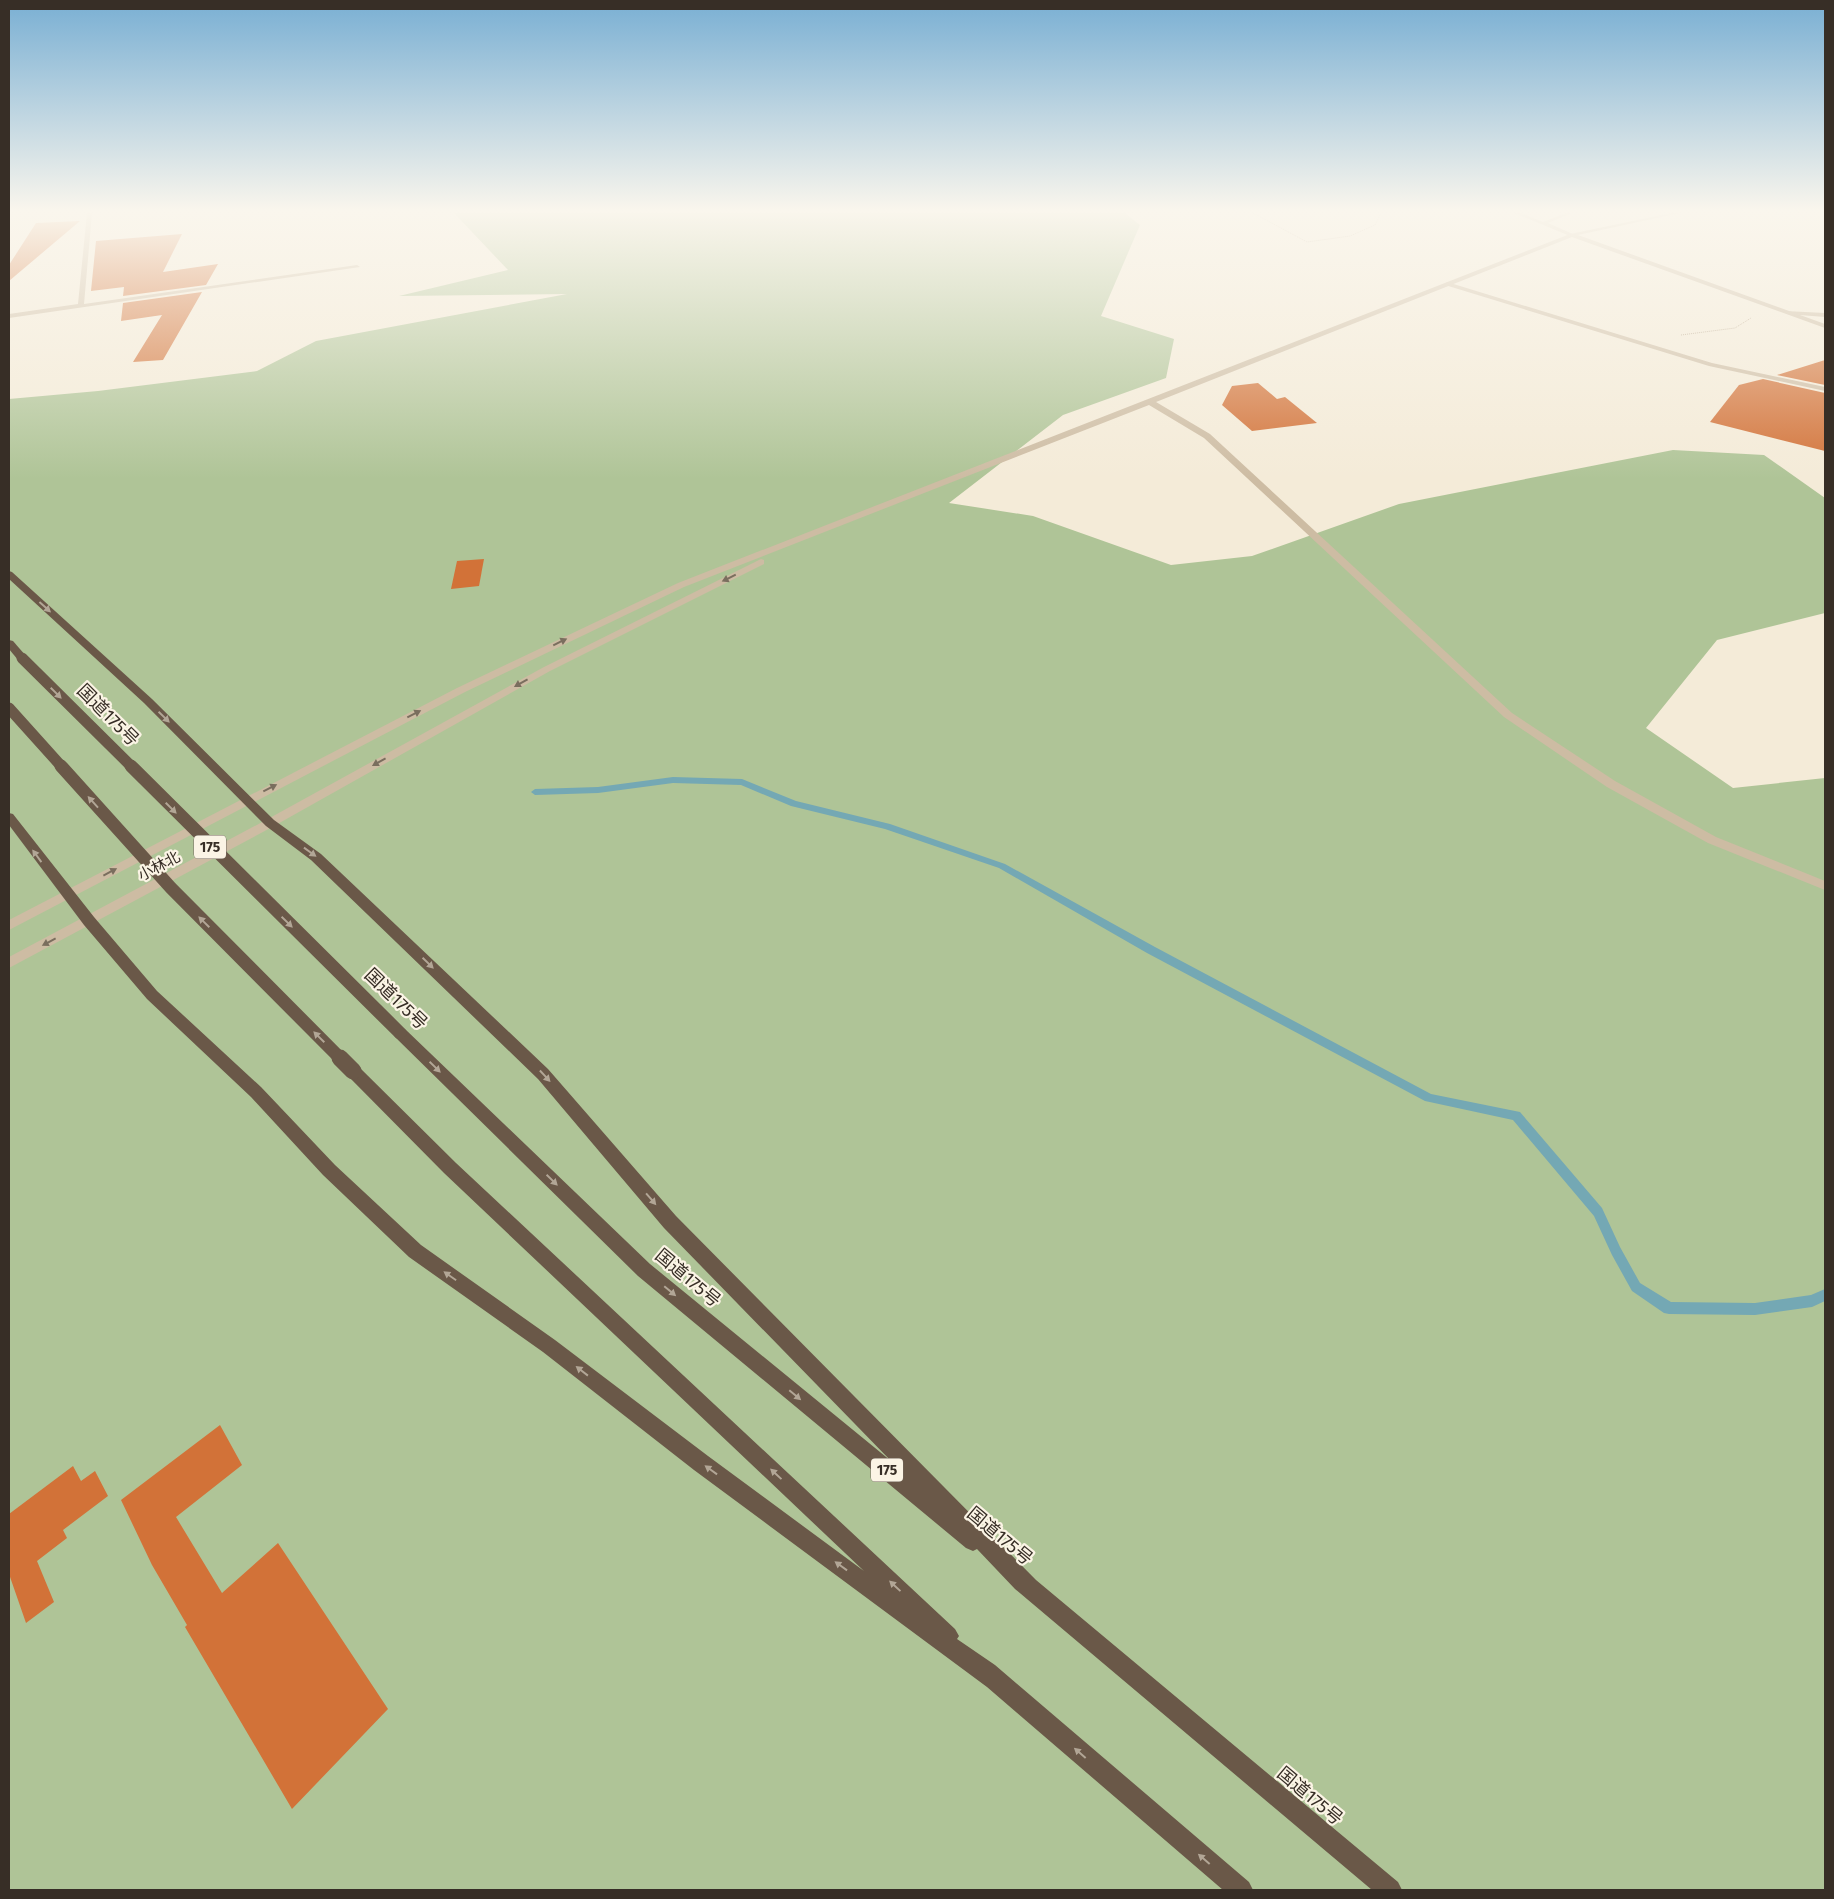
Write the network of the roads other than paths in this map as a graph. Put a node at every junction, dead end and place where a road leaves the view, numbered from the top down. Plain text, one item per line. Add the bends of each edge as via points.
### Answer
1 (81, 302) edge
2 (106, 302) edge
3 (1403, 302) edge
4 (1505, 302) edge
5 (1758, 302) edge
6 (81, 305) junction
7 (1787, 312) junction
8 (1825, 314) edge
9 (9, 316) edge
10 (1825, 326) edge
11 (1825, 389) edge
12 (1150, 402) junction
13 (835, 525) junction
14 (9, 574) edge
15 (9, 643) edge
16 (9, 708) edge
17 (247, 800) junction
18 (9, 817) edge
19 (270, 823) junction
20 (1825, 886) edge
21 (67, 895) junction
22 (89, 921) junction
23 (9, 925) edge
24 (9, 963) edge
25 (1029, 1588) junction
26 (993, 1678) junction
27 (1241, 1890) edge
28 (1390, 1890) edge

1 - 6 street
2 - 6 street
3 - 12 street
4 - 11 street via 1712,365
5 - 7 street
6 - 9 street
7 - 8 street
7 - 10 street
12 - 13 street
12 - 20 street via 1208,436 1508,715 1611,784 1712,840
17 -> 13 street via 461,690 681,585
13 -> 19 street, 小林北 via 547,669
14 -> 17 highway via 148,702
15 -> 25 highway, 国道175号 / 175, bridge via 400,1033 644,1270
26 -> 16 highway, bridge via 450,1168 171,888
17 - 19 highway
21 -> 17 street
21 -> 18 highway
19 - 22 street, 小林北
19 -> 25 highway via 316,857 543,1074 670,1222
21 - 22 highway
21 - 23 street
22 -> 24 street, 小林北
26 -> 22 highway via 701,1463 549,1346 415,1251 329,1170 256,1092 152,994
25 - 28 highway, 国道175号 / 175
27 -> 26 highway

